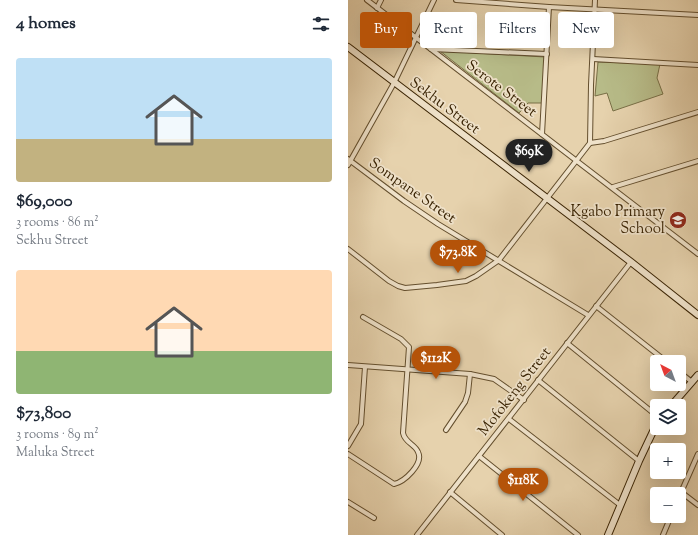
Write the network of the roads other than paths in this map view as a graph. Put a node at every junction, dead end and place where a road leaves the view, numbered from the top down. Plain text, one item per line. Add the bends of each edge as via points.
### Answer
1 (367, 0) edge
2 (381, 0) edge
3 (434, 0) edge
4 (456, 0) edge
5 (595, 0) edge
6 (489, 1) edge
7 (549, 7) junction
8 (377, 8) junction
9 (595, 9) junction
10 (698, 15) edge
11 (416, 38) junction
12 (348, 47) edge
13 (431, 49) junction
14 (547, 54) junction
15 (593, 59) junction
16 (698, 65) edge
17 (394, 83) junction
18 (698, 112) edge
19 (542, 134) junction
20 (590, 143) junction
21 (349, 161) edge
22 (577, 161) junction
23 (698, 161) edge
24 (613, 187) junction
25 (547, 198) junction
26 (348, 249) edge
27 (698, 254) edge
28 (499, 260) junction
29 (631, 262) junction
30 (596, 306) junction
31 (588, 315) junction
32 (698, 315) edge
33 (363, 316) dead end
34 (567, 343) junction
35 (658, 355) edge
36 (348, 365) edge
37 (365, 367) junction
38 (408, 370) junction
39 (470, 374) junction
40 (698, 375) edge
41 (686, 377) edge
42 (538, 380) junction
43 (692, 382) junction
44 (677, 399) edge
45 (524, 400) junction
46 (650, 410) edge
47 (509, 419) junction
48 (446, 430) dead end
49 (651, 435) edge
50 (348, 446) edge
51 (348, 454) edge
52 (698, 454) edge
53 (479, 456) junction
54 (639, 461) junction
55 (683, 487) edge
56 (450, 492) junction
57 (686, 496) edge
58 (348, 502) edge
59 (698, 505) edge
60 (620, 506) junction
61 (374, 518) dead end
62 (668, 523) edge
63 (417, 535) edge
64 (501, 535) edge
65 (578, 535) edge
66 (608, 535) edge
67 (663, 535) edge

1 - 8 street, Serote Street
2 - 8 street
3 - 11 street
4 - 6 street
5 - 9 street
6 - 7 street
7 - 9 street
7 - 14 street
8 - 11 street, Serote Street
9 - 10 street
9 - 15 street
11 - 13 street, Serote Street
11 - 17 street
12 - 17 street, Sekhu Street
13 - 14 street
13 - 19 street, Serote Street
14 - 19 street
15 - 16 street
15 - 20 street
17 - 21 street
17 - 25 street, Sekhu Street
18 - 20 street
19 - 22 street, Serote Street
20 - 22 street
21 - 28 street, Sompane Street via 438,224
22 - 24 street, Serote Street
22 - 25 street
23 - 24 street
24 - 27 street, Serote Street
25 - 28 street
25 - 29 street, Sekhu Street
26 - 28 street via 389,281 404,288 466,280
28 - 31 street, Sompane Street
29 - 30 street, Mofokeng Street
29 - 32 street, Sekhu Street
30 - 31 street, Mofokeng Street
30 - 35 street
31 - 34 street, Mofokeng Street
33 - 38 street via 408,344
34 - 42 street, Mofokeng Street
34 - 46 street
36 - 37 street
37 - 38 street
37 - 50 street via 361,424
38 - 39 street
38 - 51 street via 403,433 405,440 419,453 419,460 413,470 403,480 394,484
39 - 45 street via 494,379
39 - 48 street via 465,402
40 - 43 street
41 - 43 street
42 - 45 street, Mofokeng Street
42 - 54 street
43 - 44 street
45 - 47 street, Mofokeng Street
47 - 53 street, Mofokeng Street
47 - 60 street
49 - 54 street
52 - 55 street
53 - 56 street, Mofokeng Street
53 - 65 street
54 - 60 street
56 - 63 street, Mofokeng Street
56 - 64 street
57 - 59 street
58 - 61 street
60 - 66 street
62 - 67 street

